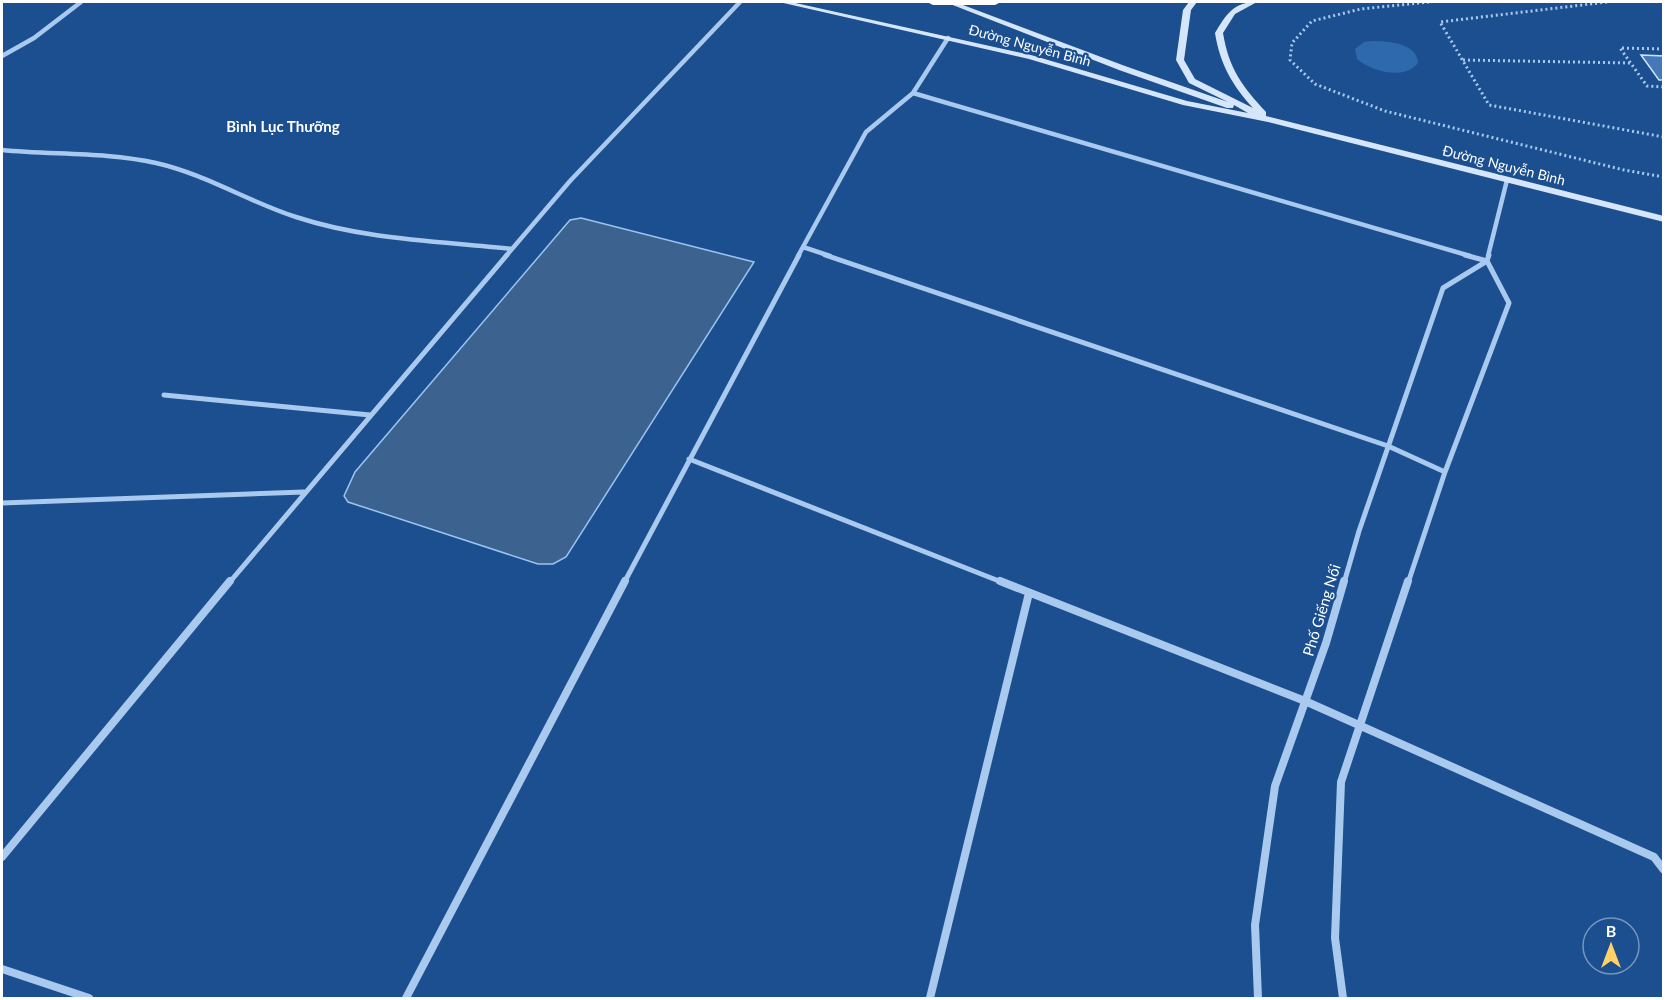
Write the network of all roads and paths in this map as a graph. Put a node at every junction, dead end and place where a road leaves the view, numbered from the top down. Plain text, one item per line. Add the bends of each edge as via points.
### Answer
1 (81, 2) edge
2 (740, 2) edge
3 (783, 2) edge
4 (933, 2) edge
5 (953, 2) edge
6 (995, 2) edge
7 (1194, 2) edge
8 (1253, 2) edge
9 (1429, 2) edge
10 (1607, 2) edge
11 (948, 38) junction
12 (1664, 49) edge
13 (2, 56) edge
14 (1463, 60) junction
15 (1630, 63) junction
16 (1664, 87) edge
17 (913, 93) junction
18 (1268, 119) junction
19 (1664, 137) edge
20 (2, 150) edge
21 (1664, 177) edge
22 (1507, 180) junction
23 (1664, 219) edge
24 (803, 247) junction
25 (512, 249) junction
26 (1487, 261) junction
27 (164, 395) dead end
28 (370, 415) junction
29 (1388, 446) junction
30 (689, 459) junction
31 (1445, 472) junction
32 (304, 492) junction
33 (2, 503) edge
34 (1029, 592) junction
35 (1305, 701) junction
36 (1361, 725) junction
37 (2, 856) edge
38 (1664, 870) edge
39 (2, 969) edge
40 (89, 999) edge
41 (406, 999) edge
42 (930, 999) edge
43 (1258, 999) edge
44 (1342, 999) edge

1 - 13 street via 34,38
2 - 25 street via 570,181
3 - 11 main road, Đường Nguyễn Bình
4 - 5 highway
5 - 6 highway
5 - 18 main road, Đường Nguyễn Bình via 1122,68
7 - 18 main road via 1186,10 1180,60 1192,81
8 - 18 main road via 1232,12 1218,33 1222,57 1235,83
9 - 21 path via 1361,9 1312,21 1292,43 1290,60 1315,84 1385,111
10 - 14 path via 1440,22
11 - 17 street
11 - 18 main road, Đường Nguyễn Bình via 1031,57 1186,103
12 - 15 path via 1620,48
14 - 15 path
14 - 19 path via 1489,105
15 - 16 path via 1647,86
17 - 24 street via 866,132
17 - 26 street
18 - 22 main road, Đường Nguyễn Bình
20 - 25 street via 159,163 295,217 327,225
22 - 23 main road, Đường Nguyễn Bình
22 - 26 street
24 - 29 street
24 - 30 street
25 - 28 street
26 - 29 street, Phố Giếng Nối via 1443,288
26 - 31 street via 1509,303
27 - 28 street
28 - 32 street
29 - 31 street
29 - 35 street, Phố Giếng Nối
30 - 34 street
30 - 41 street
31 - 36 street
32 - 33 street
32 - 37 street
34 - 35 street
34 - 42 street
35 - 36 street
35 - 43 street, Phố Giếng Nối via 1275,786 1256,925
36 - 38 street via 1654,856
36 - 44 street via 1341,782 1335,938
39 - 40 street

